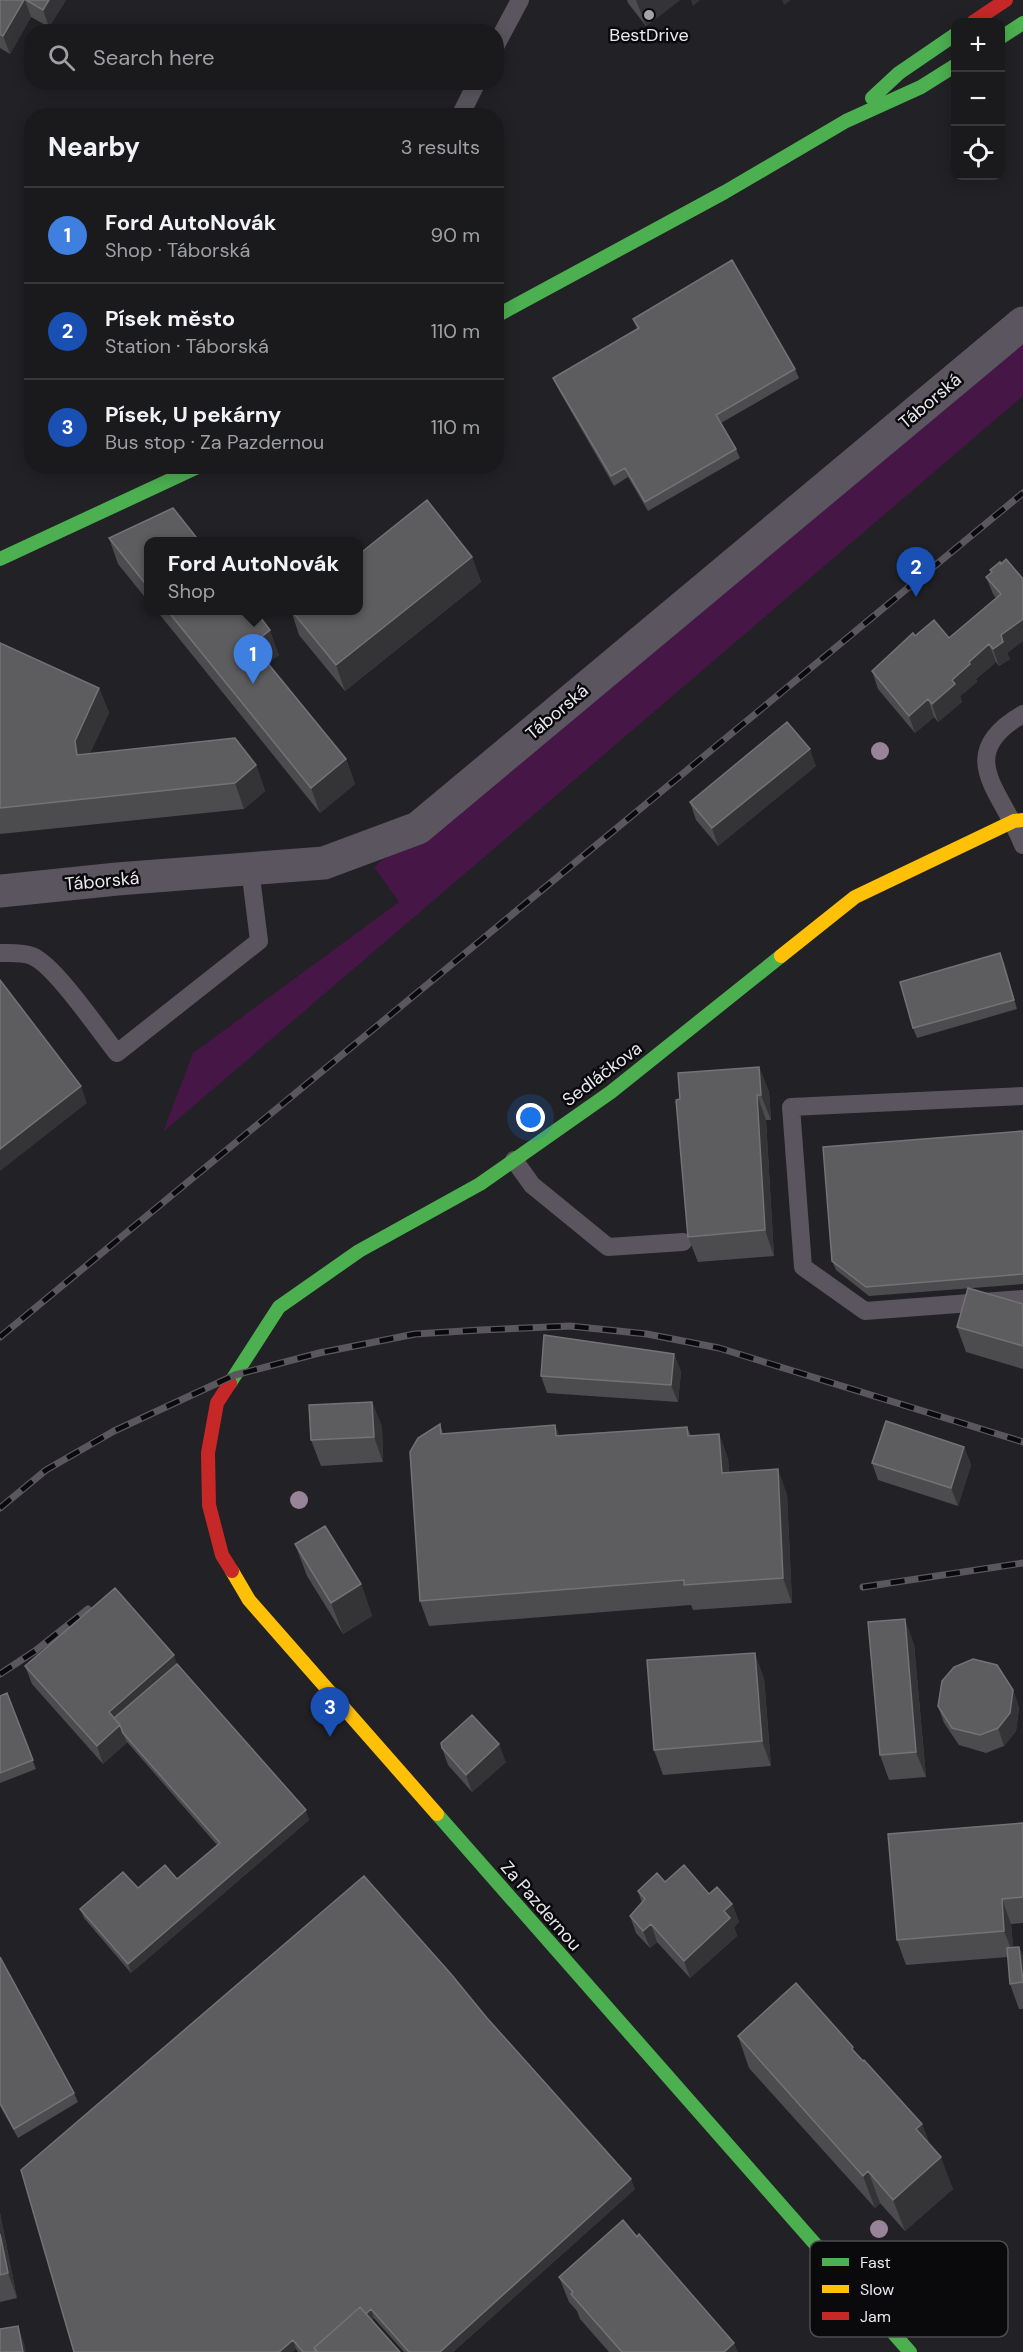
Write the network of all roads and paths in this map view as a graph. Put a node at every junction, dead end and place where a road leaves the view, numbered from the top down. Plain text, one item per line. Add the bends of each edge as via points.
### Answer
1 (520, 0) edge
2 (1006, 0) edge
3 (979, 18) edge
4 (1023, 23) edge
5 (504, 30) edge
6 (1005, 35) edge
7 (951, 37) edge
8 (951, 68) edge
9 (473, 90) edge
10 (464, 108) edge
11 (846, 121) junction
12 (504, 312) edge
13 (1023, 323) edge
14 (183, 474) edge
15 (0, 559) edge
16 (1023, 714) edge
17 (1018, 821) edge
18 (1023, 845) edge
19 (250, 869) junction
20 (0, 891) edge
21 (0, 953) edge
22 (1023, 1096) edge
23 (514, 1160) junction
24 (683, 1242) dead end
25 (1023, 1299) edge
26 (208, 1453) joint
27 (812, 2241) edge
28 (897, 2337) edge
29 (910, 2352) edge

1 - 5 lane
2 - 3 street
4 - 6 street
7 - 11 street via 899,73
8 - 11 street via 921,87
9 - 10 lane
11 - 12 street
13 - 19 street, Táborská via 418,828 324,863
14 - 15 street
16 - 17 lane via 993,737 986,754 986,772
17 - 18 lane
17 - 23 street, Sedláčkova via 855,897 611,1092
19 - 20 street, Táborská
19 - 21 lane via 260,941 117,1053 50,968 33,956
22 - 25 lane via 791,1107 802,1267 865,1311
23 - 24 lane via 532,1185 608,1247
23 - 26 street, Sedláčkova via 480,1184 359,1251 279,1307 217,1403
26 - 27 street, Za Pazdernou via 209,1505 222,1555 249,1600
28 - 29 street, Za Pazdernou

